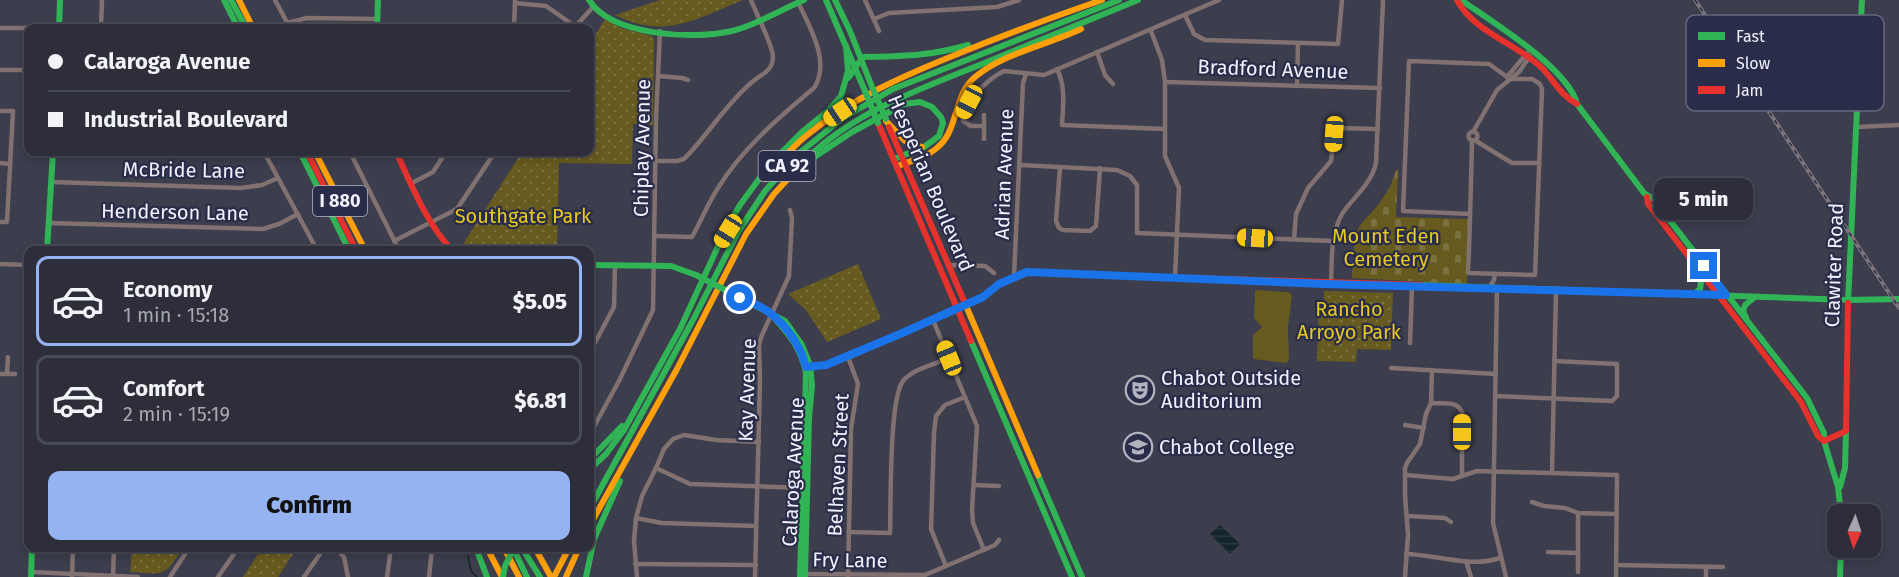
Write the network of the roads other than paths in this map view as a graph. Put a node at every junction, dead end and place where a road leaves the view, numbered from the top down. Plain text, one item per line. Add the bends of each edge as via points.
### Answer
1 (60, 0) edge
2 (102, 0) edge
3 (224, 0) edge
4 (231, 0) edge
5 (239, 0) edge
6 (275, 0) edge
7 (378, 0) edge
8 (589, 0) edge
9 (751, 0) edge
10 (826, 0) edge
11 (835, 0) edge
12 (865, 0) edge
13 (1019, 0) edge
14 (1102, 0) edge
15 (1119, 0) edge
16 (1138, 0) edge
17 (1219, 0) edge
18 (1342, 0) edge
19 (1383, 0) edge
20 (1459, 0) edge
21 (1862, 0) edge
22 (515, 1) edge
23 (801, 1) edge
24 (1127, 5) junction
25 (593, 7) junction
26 (1185, 15) junction
27 (1861, 15) edge
28 (377, 19) junction
29 (874, 19) junction
30 (759, 20) junction
31 (58, 24) edge
32 (101, 24) edge
33 (236, 24) edge
34 (244, 24) edge
35 (251, 24) edge
36 (287, 24) edge
37 (293, 24) edge
38 (377, 24) edge
39 (514, 24) edge
40 (570, 24) edge
41 (578, 24) edge
42 (0, 28) edge
43 (24, 28) edge
44 (1150, 31) junction
45 (660, 32) junction
46 (879, 32) dead end
47 (1009, 33) junction
48 (1298, 44) junction
49 (846, 46) junction
50 (1097, 52) junction
51 (1529, 54) junction
52 (861, 59) junction
53 (1519, 68) junction
54 (1057, 69) junction
55 (0, 70) edge
56 (24, 70) edge
57 (856, 70) junction
58 (1026, 74) junction
59 (658, 76) junction
60 (1508, 78) junction
61 (847, 79) junction
62 (1524, 79) junction
63 (688, 80) dead end
64 (1165, 82) junction
65 (1113, 84) dead end
66 (1297, 85) junction
67 (1380, 88) junction
68 (0, 111) edge
69 (1857, 111) edge
70 (984, 115) dead end
71 (886, 120) junction
72 (1899, 125) edge
73 (984, 126) junction
74 (1856, 128) junction
75 (1165, 129) junction
76 (1378, 129) junction
77 (984, 139) dead end
78 (1474, 141) junction
79 (923, 148) junction
80 (53, 156) edge
81 (266, 156) edge
82 (302, 156) edge
83 (309, 156) edge
84 (317, 156) edge
85 (352, 156) edge
86 (398, 156) edge
87 (443, 156) edge
88 (492, 156) edge
89 (902, 156) junction
90 (656, 161) junction
91 (0, 163) edge
92 (896, 163) junction
93 (905, 163) junction
94 (1539, 163) junction
95 (9, 164) junction
96 (1020, 165) junction
97 (1060, 167) junction
98 (1100, 168) junction
99 (795, 170) junction
100 (278, 178) junction
101 (51, 182) junction
102 (412, 183) junction
103 (1647, 197) junction
104 (790, 210) dead end
105 (298, 214) junction
106 (1470, 214) junction
107 (1659, 218) junction
108 (0, 222) edge
109 (432, 222) junction
110 (49, 223) junction
111 (1678, 232) junction
112 (1178, 234) junction
113 (655, 236) junction
114 (1294, 239) junction
115 (394, 241) junction
116 (1333, 241) junction
117 (720, 244) junction
118 (47, 246) edge
119 (315, 246) edge
120 (347, 246) edge
121 (354, 246) edge
122 (362, 246) edge
123 (397, 246) edge
124 (448, 246) edge
125 (0, 264) edge
126 (24, 265) edge
127 (594, 265) edge
128 (615, 265) junction
129 (950, 265) junction
130 (654, 266) junction
131 (994, 273) dead end
132 (1498, 274) junction
133 (1702, 275) junction
134 (1014, 276) junction
135 (1175, 277) junction
136 (1331, 284) junction
137 (1412, 286) junction
138 (1489, 288) junction
139 (1499, 289) junction
140 (1556, 291) junction
141 (1694, 294) junction
142 (1717, 295) junction
143 (1726, 295) junction
144 (1758, 296) junction
145 (1899, 299) edge
146 (1848, 300) junction
147 (965, 305) junction
148 (958, 308) junction
149 (771, 313) junction
150 (933, 320) junction
151 (1750, 325) junction
152 (1410, 343) dead end
153 (594, 344) edge
154 (8, 357) dead end
155 (848, 357) junction
156 (949, 358) junction
157 (1554, 361) junction
158 (809, 367) junction
159 (1391, 368) dead end
160 (1432, 370) junction
161 (0, 374) edge
162 (7, 374) junction
163 (15, 374) dead end
164 (1496, 374) junction
165 (1496, 396) junction
166 (965, 397) junction
167 (1553, 398) junction
168 (1431, 403) junction
169 (634, 411) junction
170 (1405, 424) dead end
171 (594, 427) edge
172 (1424, 428) junction
173 (1846, 430) junction
174 (1824, 441) junction
175 (759, 442) junction
176 (594, 455) edge
177 (627, 460) junction
178 (594, 465) edge
179 (656, 468) junction
180 (1494, 471) junction
181 (1551, 472) junction
182 (1406, 475) junction
183 (1462, 476) junction
184 (974, 485) junction
185 (758, 486) junction
186 (999, 486) dead end
187 (804, 488) junction
188 (1839, 491) junction
189 (594, 501) edge
190 (1532, 502) dead end
191 (1840, 504) edge
192 (1578, 513) junction
193 (1617, 514) junction
194 (1407, 516) junction
195 (594, 518) edge
196 (636, 518) junction
197 (1451, 522) dead end
198 (756, 526) junction
199 (849, 532) junction
200 (594, 538) edge
201 (999, 540) dead end
202 (984, 550) junction
203 (32, 552) edge
204 (73, 552) edge
205 (114, 552) edge
206 (186, 552) edge
207 (235, 552) edge
208 (321, 552) edge
209 (339, 552) edge
210 (390, 552) edge
211 (432, 552) edge
212 (478, 552) edge
213 (489, 552) edge
214 (502, 552) edge
215 (506, 552) edge
216 (512, 552) edge
217 (516, 552) edge
218 (524, 552) edge
219 (537, 552) edge
220 (566, 552) edge
221 (577, 552) edge
222 (590, 552) edge
223 (1548, 552) dead end
224 (1578, 553) junction
225 (1406, 554) junction
226 (1500, 558) junction
227 (1841, 558) edge
228 (1467, 561) junction
229 (635, 564) junction
230 (1616, 565) junction
231 (756, 566) junction
232 (946, 566) junction
233 (1706, 567) junction
234 (1722, 567) dead end
235 (1578, 572) dead end
236 (31, 574) edge
237 (72, 575) edge
238 (113, 576) edge
239 (803, 576) edge
240 (848, 576) edge
241 (888, 576) edge
242 (138, 577) edge
243 (170, 577) edge
244 (218, 577) edge
245 (304, 577) edge
246 (348, 577) edge
247 (387, 577) edge
248 (429, 577) edge
249 (487, 577) edge
250 (504, 577) edge
251 (514, 577) edge
252 (519, 577) edge
253 (527, 577) edge
254 (540, 577) edge
255 (553, 577) edge
256 (566, 577) edge
257 (586, 577) edge
258 (637, 577) edge
259 (755, 577) edge
260 (1077, 577) edge
261 (1405, 577) edge
262 (1471, 577) edge
263 (1506, 577) edge
264 (1616, 577) edge
265 (1706, 577) edge
266 (1840, 577) edge

1 - 31 main road
2 - 32 street
3 - 33 main road
4 - 34 main road
5 - 35 main road
6 - 36 street
7 - 28 main road
8 - 25 main road
9 - 30 street
10 - 49 main road, Hesperian Boulevard
11 - 52 main road, Hesperian Boulevard
12 - 29 street
13 - 29 street via 997,7 889,13
14 - 47 main road
15 - 189 main road, CA 92 via 893,89 843,118 798,154 765,191 738,232
16 - 24 main road, CA 92
17 - 26 street
18 - 48 street via 1338,44
19 - 67 street
20 - 51 main road via 1460,7 1473,18
21 - 27 main road, Clawiter Road
22 - 39 street
22 - 40 street via 546,6
23 - 30 main road
23 - 113 street via 820,53 818,83 769,126 728,174 692,237
24 - 93 main road via 975,78 959,100 942,144
24 - 99 main road, CA 92 via 896,99 839,131
25 - 41 street
25 - 45 main road via 628,28
26 - 44 street
26 - 48 street via 1191,30 1205,40
28 - 37 street via 307,18
28 - 38 main road
29 - 46 street
30 - 45 main road via 715,33
30 - 90 street via 772,56 767,72 724,111 684,159
42 - 43 street
44 - 50 street
44 - 64 street via 1162,60
45 - 59 street, Chiplay Avenue
47 - 52 main road via 941,53
47 - 117 main road via 886,84 826,121 770,173
48 - 66 street
49 - 57 main road, Hesperian Boulevard
49 - 61 main road
50 - 54 street
50 - 65 street via 1105,75
51 - 53 street
51 - 103 main road via 1577,104
52 - 57 main road
52 - 71 main road, Hesperian Boulevard, bridge
53 - 60 street
53 - 62 street
54 - 58 street via 1044,75
54 - 75 street via 1064,93 1062,125
55 - 56 street
57 - 61 main road
57 - 92 main road, Hesperian Boulevard, bridge
58 - 73 street via 1004,71 969,102 963,121 971,126
58 - 96 street, Adrian Avenue
59 - 63 street
59 - 90 street, Chiplay Avenue
60 - 62 street
60 - 78 street via 1473,132 1478,136
60 - 106 street via 1489,64 1409,61 1403,211
61 - 117 main road via 837,102 770,164 740,205
62 - 94 street via 1537,81 1542,89
64 - 66 street, Bradford Avenue
64 - 75 street
66 - 67 street, Bradford Avenue
67 - 76 street
68 - 95 street via 12,111
69 - 74 main road, Clawiter Road
70 - 73 street
71 - 79 main road via 904,142
71 - 89 main road, Hesperian Boulevard
72 - 74 street
73 - 77 street
74 - 146 main road, Clawiter Road
75 - 112 street via 1165,156 1179,188
76 - 114 street via 1335,128 1331,161 1308,188 1296,214
76 - 116 street via 1372,177 1343,214
78 - 94 street via 1512,162
78 - 106 street
79 - 89 main road
79 - 99 main road via 938,138 942,122 933,106 916,101 868,122
80 - 101 main road
81 - 100 street
82 - 120 main road, I 880
83 - 121 main road, I 880
84 - 122 main road, I 880
85 - 115 street
86 - 102 main road
87 - 102 street via 433,172
88 - 109 street via 461,206
89 - 92 main road
89 - 93 main road, Hesperian Boulevard
90 - 113 street, Chiplay Avenue
91 - 95 street
92 - 93 main road
92 - 148 main road, Hesperian Boulevard
93 - 129 main road, Hesperian Boulevard
94 - 132 street via 1535,275
95 - 108 street via 7,222
96 - 97 street
96 - 134 street, Adrian Avenue
97 - 98 street
97 - 98 street via 1056,221 1059,228 1090,231 1096,226
98 - 112 street via 1122,171 1135,181 1137,233
99 - 177 main road, CA 92 via 746,234
100 - 101 street, McBride Lane via 241,188
100 - 105 street
101 - 110 main road
102 - 109 main road
103 - 107 main road
103 - 111 main road via 1654,200
104 - 149 street, Kay Avenue via 791,267
105 - 110 street, Henderson Lane via 263,229
105 - 119 street
106 - 132 street via 1468,273
107 - 111 main road
107 - 133 main road
109 - 115 street
109 - 124 main road
110 - 118 main road
111 - 143 main road
112 - 114 street
112 - 135 street
113 - 130 street, Chiplay Avenue
114 - 116 street
115 - 123 street
116 - 136 street
117 - 169 main road via 680,329
125 - 126 street
127 - 128 main road, Calaroga Avenue
128 - 130 main road, Calaroga Avenue
128 - 153 street via 614,307
129 - 131 street via 985,266
129 - 147 main road, Hesperian Boulevard
130 - 149 main road, Calaroga Avenue, bridge via 679,268
130 - 171 street, Chiplay Avenue via 651,316
132 - 138 street
132 - 139 street
133 - 141 main road via 1700,290
133 - 142 main road
134 - 135 main road via 1043,272
134 - 147 main road
135 - 136 main road
136 - 137 main road
137 - 138 main road
137 - 152 street
138 - 139 main road
139 - 140 main road
139 - 164 street
140 - 141 main road
140 - 157 street
141 - 142 main road
142 - 143 main road
142 - 174 main road via 1799,398
143 - 144 main road
143 - 151 main road
144 - 146 main road
144 - 151 main road via 1743,308
145 - 146 main road
146 - 173 main road, Clawiter Road
147 - 148 main road
147 - 260 main road, Hesperian Boulevard
148 - 150 main road
148 - 260 main road, Hesperian Boulevard
149 - 158 main road, Calaroga Avenue via 790,333
149 - 175 street, Kay Avenue via 759,344
150 - 155 main road
150 - 156 street
151 - 174 main road via 1807,398
154 - 162 street
155 - 158 main road
155 - 199 street, Belhaven Street via 858,384 851,429
156 - 166 street
156 - 199 street via 909,375 899,388 892,436 890,533
157 - 167 street
157 - 167 street via 1617,364 1617,396 1612,401
158 - 187 main road, Calaroga Avenue via 804,415
159 - 160 street
160 - 164 street
160 - 168 street
161 - 162 street
162 - 163 street
164 - 165 street
165 - 167 street
165 - 180 street
166 - 184 street via 977,426
166 - 232 street via 945,405 936,416 933,432 931,529
167 - 181 street
168 - 172 street
168 - 183 street via 1460,407
169 - 176 main road
169 - 178 main road via 614,445
170 - 172 street
172 - 182 street via 1420,444 1407,463
173 - 174 main road
173 - 188 main road, Clawiter Road via 1845,468
174 - 188 main road
175 - 179 street via 684,435 673,439 664,449
175 - 185 street, Kay Avenue
177 - 195 main road, CA 92
177 - 200 main road
179 - 185 street via 690,484
179 - 196 street
180 - 181 street
180 - 183 street
180 - 226 street via 1493,523
181 - 193 street via 1617,475
182 - 183 street via 1453,479
182 - 194 street
184 - 186 street
184 - 202 street via 972,517
185 - 187 street
185 - 198 street, Kay Avenue
187 - 239 main road, Calaroga Avenue
188 - 191 main road
190 - 192 street
192 - 193 street
192 - 224 street
193 - 230 street
194 - 197 street via 1444,518
194 - 225 street
196 - 198 street via 662,523
196 - 229 street
198 - 231 street, Kay Avenue
199 - 240 street, Belhaven Street
201 - 202 street, Fry Lane
202 - 232 street, Fry Lane
203 - 236 main road
204 - 237 street
205 - 238 street
206 - 243 street
207 - 244 street
208 - 245 street
209 - 246 street via 344,557
210 - 247 street
211 - 248 street
212 - 249 main road
213 - 250 main road
214 - 251 main road
215 - 252 main road
216 - 250 main road, bridge
217 - 253 main road
218 - 254 main road
219 - 255 main road
220 - 255 main road
221 - 256 main road
222 - 257 main road
223 - 224 street
224 - 235 street
225 - 228 street
225 - 261 street
226 - 228 street
226 - 263 street
227 - 266 main road
228 - 262 street
229 - 231 street
229 - 258 street
230 - 233 street
230 - 264 street
231 - 259 street, Kay Avenue
232 - 241 street, Fry Lane via 925,575
233 - 234 street
233 - 265 street
236 - 237 street
237 - 238 street
238 - 242 street
239 - 240 street, Fry Lane
240 - 241 street, Fry Lane

